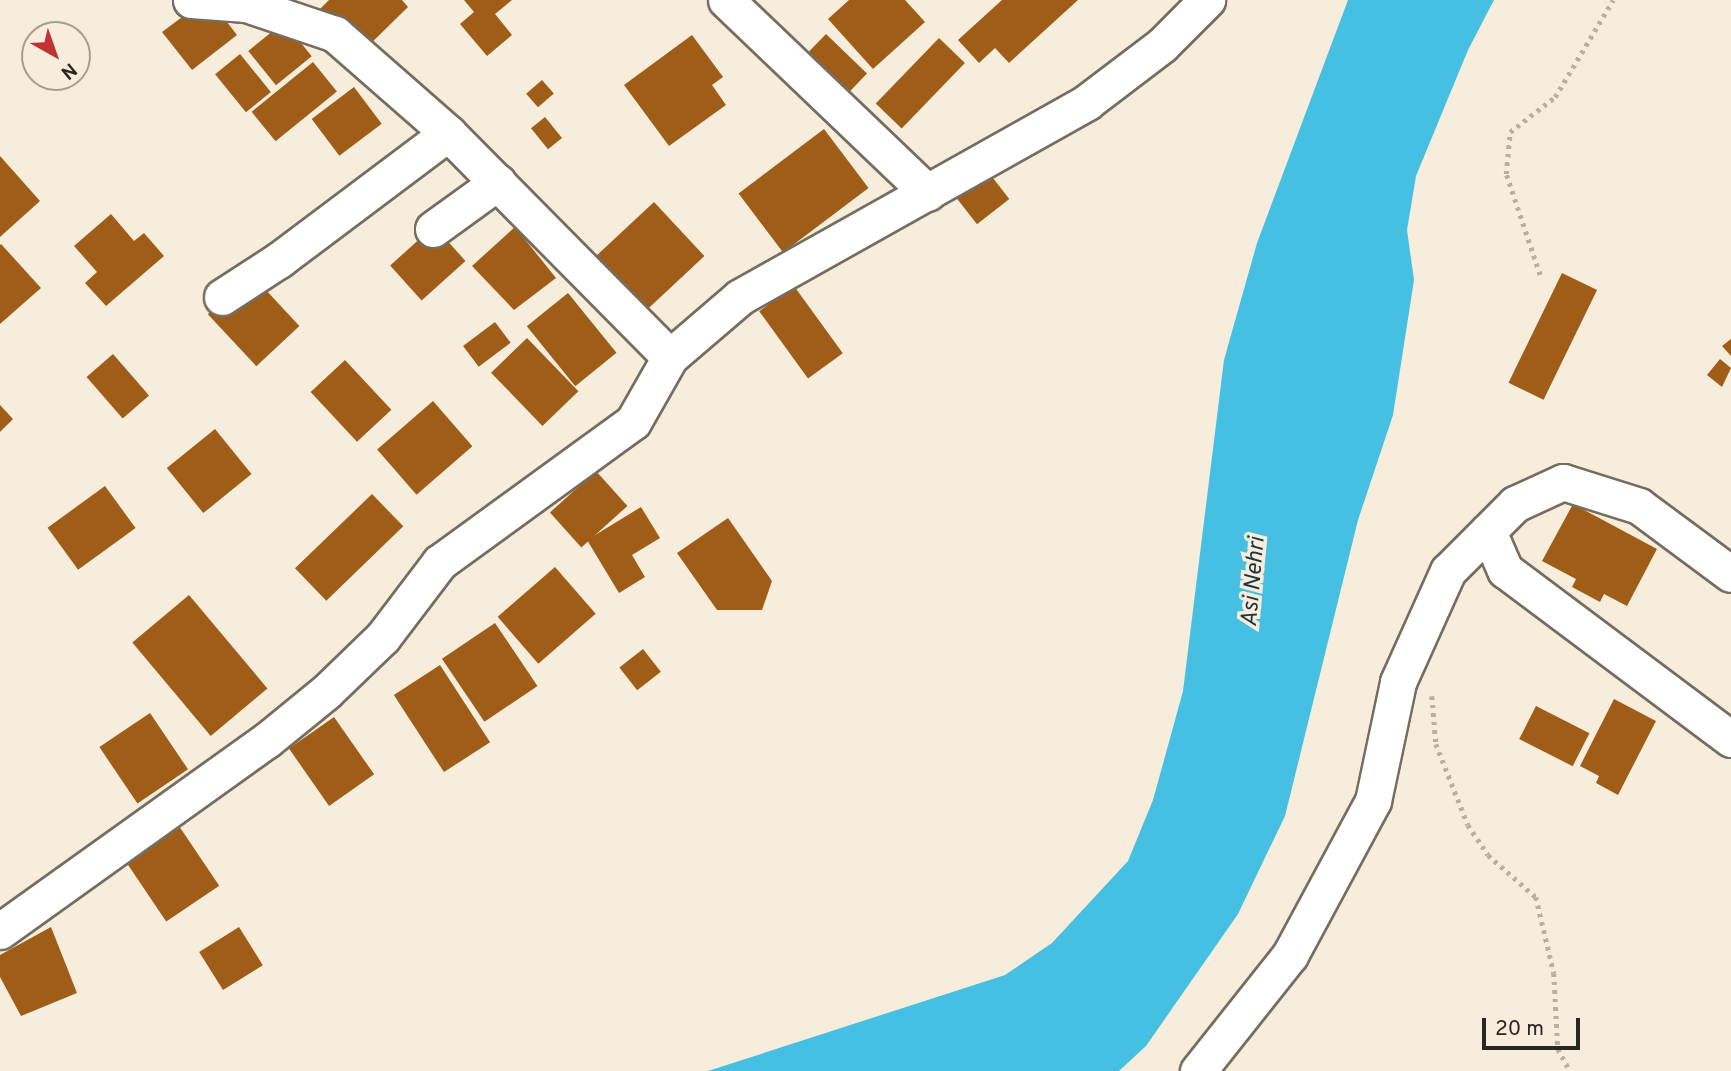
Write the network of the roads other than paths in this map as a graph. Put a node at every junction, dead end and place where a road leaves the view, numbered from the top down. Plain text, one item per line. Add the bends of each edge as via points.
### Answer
1 (191, 0) edge
2 (726, 0) edge
3 (1207, 0) edge
4 (448, 133) junction
5 (498, 182) junction
6 (928, 193) junction
7 (433, 229) dead end
8 (222, 297) dead end
9 (670, 356) junction
10 (1488, 531) junction
11 (1731, 574) edge
12 (1731, 738) edge
13 (0, 932) edge
14 (1198, 1071) edge

1 - 4 street via 246,4 335,34
2 - 6 street
3 - 6 street via 1162,45 1087,102
4 - 5 street
4 - 8 street via 279,260
5 - 7 street
5 - 9 street
6 - 9 street via 740,297
9 - 13 street via 633,422 440,562 383,637 327,691 267,740
10 - 11 street via 1515,504 1563,481 1639,506
10 - 12 street via 1505,570
10 - 14 street via 1448,571 1398,682 1373,801 1290,955

